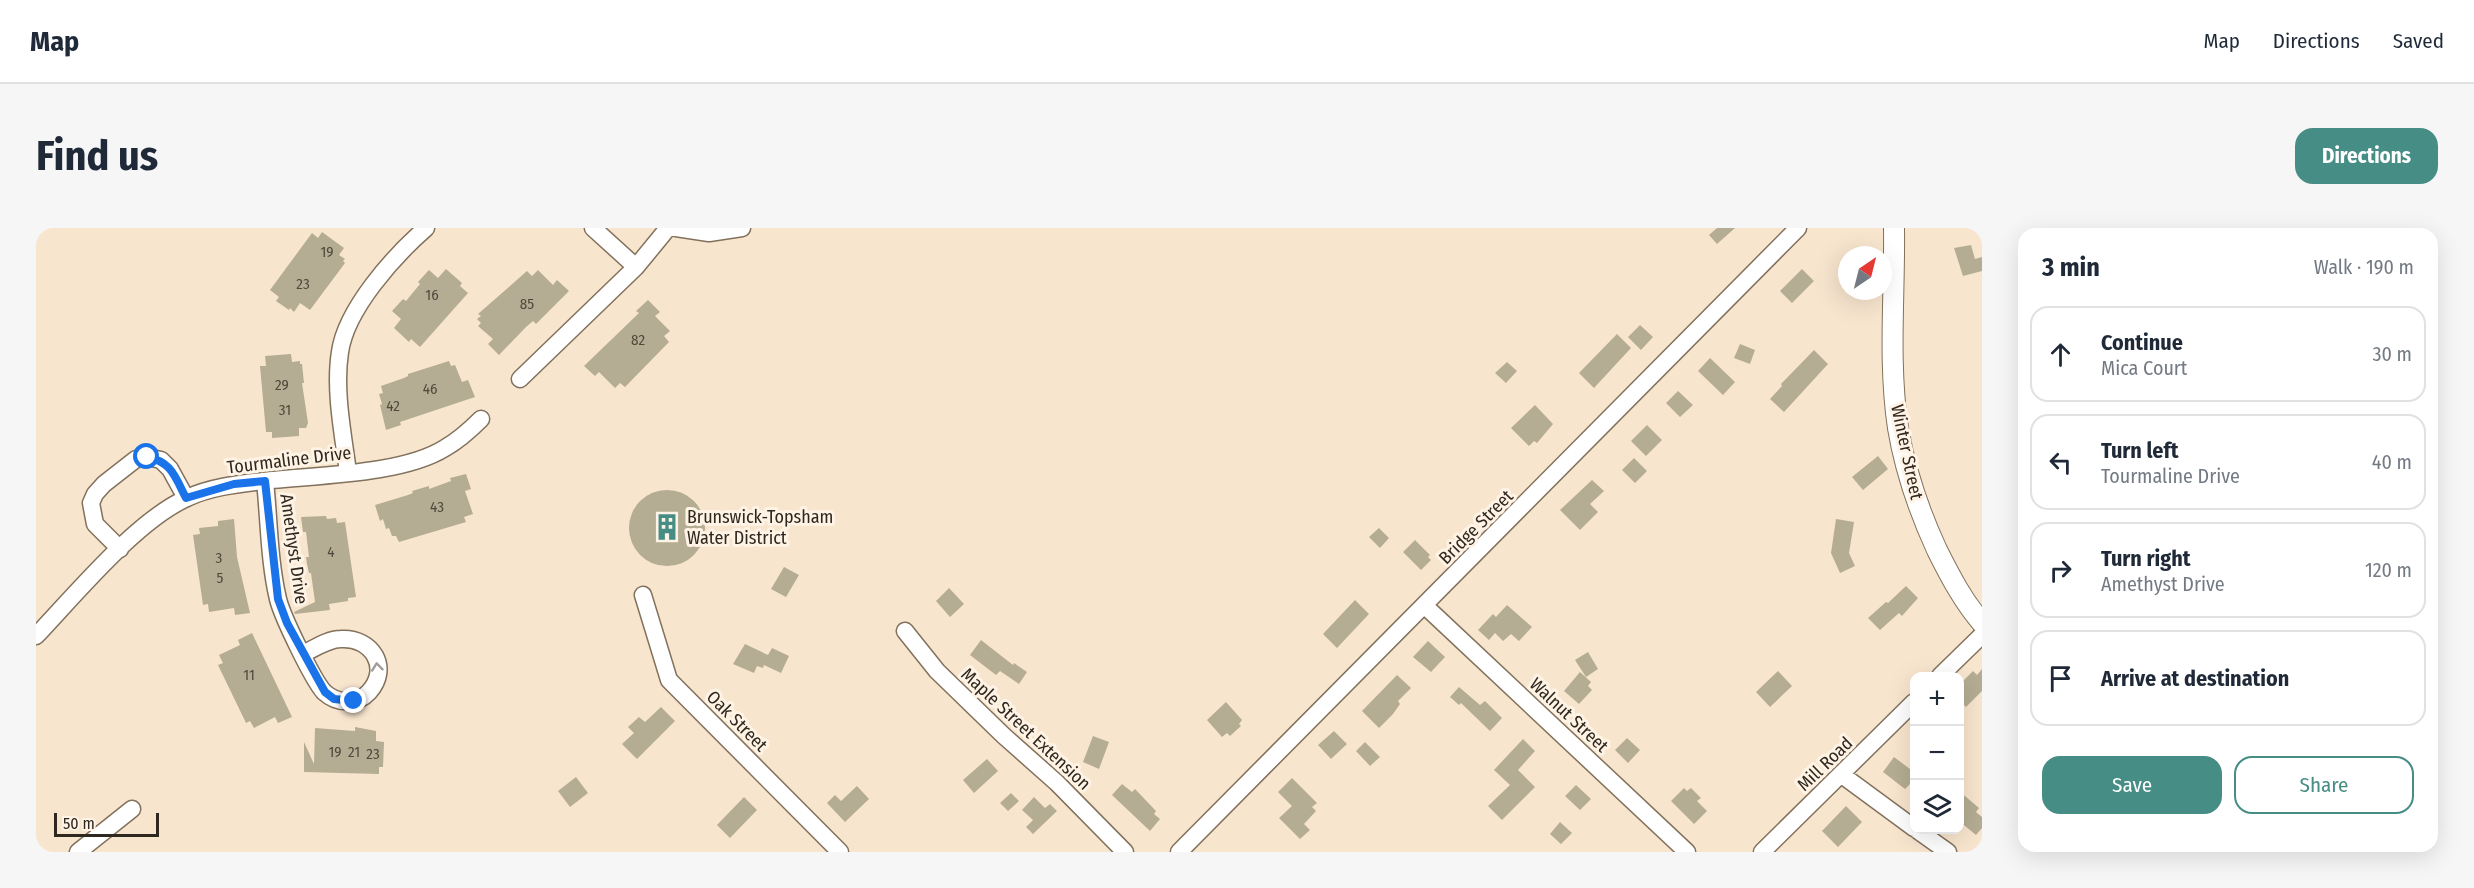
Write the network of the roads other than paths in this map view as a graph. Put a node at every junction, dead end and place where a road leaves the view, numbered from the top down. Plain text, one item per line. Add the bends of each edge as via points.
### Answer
1 (426, 228) edge
2 (593, 228) edge
3 (668, 228) edge
4 (676, 228) edge
5 (742, 228) edge
6 (1798, 228) edge
7 (1894, 228) edge
8 (636, 267) junction
9 (520, 379) dead end
10 (481, 419) dead end
11 (348, 472) junction
12 (265, 481) junction
13 (186, 498) junction
14 (120, 549) junction
15 (643, 595) dead end
16 (1425, 606) junction
17 (1982, 623) edge
18 (905, 631) dead end
19 (1982, 635) edge
20 (36, 636) edge
21 (303, 654) junction
22 (1944, 672) edge
23 (1910, 706) edge
24 (1842, 775) junction
25 (132, 810) dead end
26 (1910, 825) edge
27 (1923, 834) edge
28 (78, 852) edge
29 (840, 852) edge
30 (1125, 852) edge
31 (1179, 852) edge
32 (1687, 852) edge
33 (1762, 852) edge
34 (1948, 852) edge

1 - 11 street via 378,280 348,323 338,370
2 - 8 street
3 - 8 street
4 - 5 street via 709,233
6 - 16 street, Bridge Street
7 - 17 street, Winter Street via 1894,385 1898,429 1917,504 1946,569
8 - 9 street
10 - 11 street, Tourmaline Drive via 444,449 403,465
11 - 12 street, Tourmaline Drive
12 - 13 street, Tourmaline Drive via 234,484
12 - 21 street, Amethyst Drive via 278,599
13 - 14 street, Tourmaline Drive
13 - 14 street via 161,460 136,459 104,484 91,503 95,524
14 - 20 street, Tourmaline Drive
15 - 29 street, Oak Street via 669,680
16 - 31 street, Bridge Street
16 - 32 street, Walnut Street
18 - 30 street, Maple Street Extension via 937,671
19 - 22 street
21 -> 21 street, Amethyst Drive via 317,682 334,699 354,701 365,697 379,678 376,655 360,641 337,639
23 - 24 street, Mill Road
24 - 26 street
24 - 33 street, Mill Road
25 - 28 street
27 - 34 street

